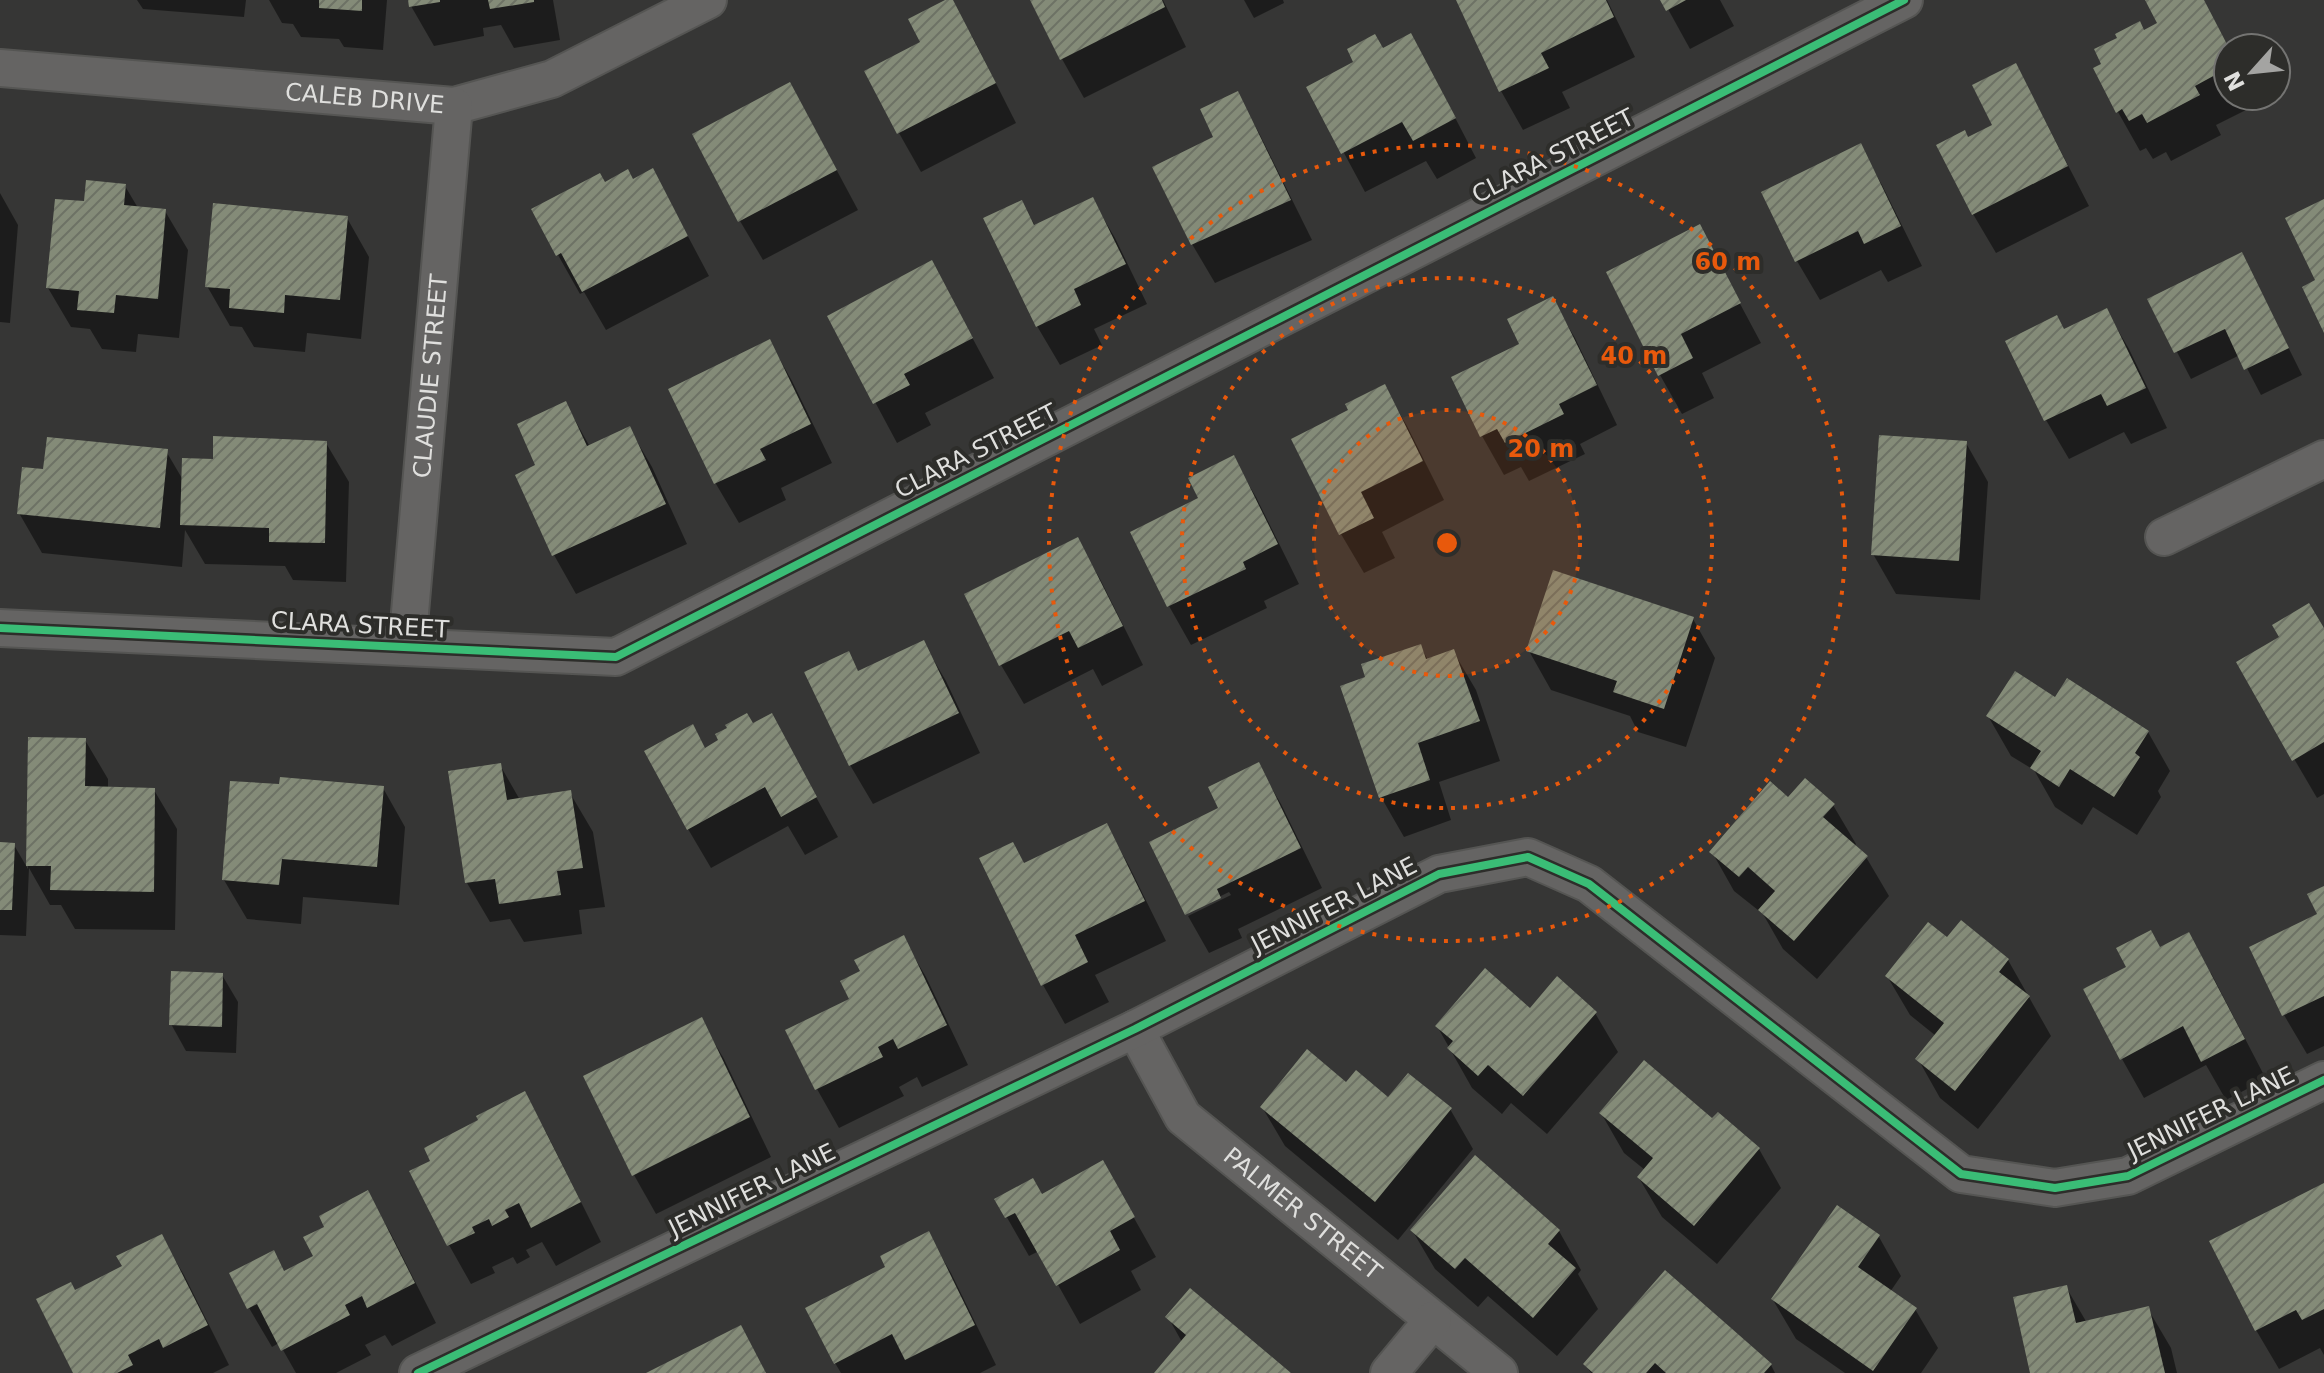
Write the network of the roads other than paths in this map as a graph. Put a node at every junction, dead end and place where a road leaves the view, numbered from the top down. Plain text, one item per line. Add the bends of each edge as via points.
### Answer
1 (708, 0) edge
2 (1904, 0) edge
3 (0, 68) edge
4 (454, 106) junction
5 (2324, 459) edge
6 (2164, 537) dead end
7 (0, 628) edge
8 (407, 647) junction
9 (1135, 1029) junction
10 (2324, 1080) edge
11 (1433, 1320) junction
12 (418, 1373) edge
13 (1389, 1373) edge
14 (1499, 1373) edge

1 - 4 street, CALEB DRIVE via 552,79
2 - 8 street, CLARA STREET via 616,657
3 - 4 street, CALEB DRIVE
4 - 8 street, CLAUDIE STREET
5 - 6 street
7 - 8 street, CLARA STREET
9 - 10 street, JENNIFER LANE via 1439,874 1528,857 1589,884 1961,1174 2055,1188 2128,1176
9 - 11 street, PALMER STREET via 1183,1117
9 - 12 street, JENNIFER LANE
11 - 13 street
11 - 14 street, PALMER STREET

